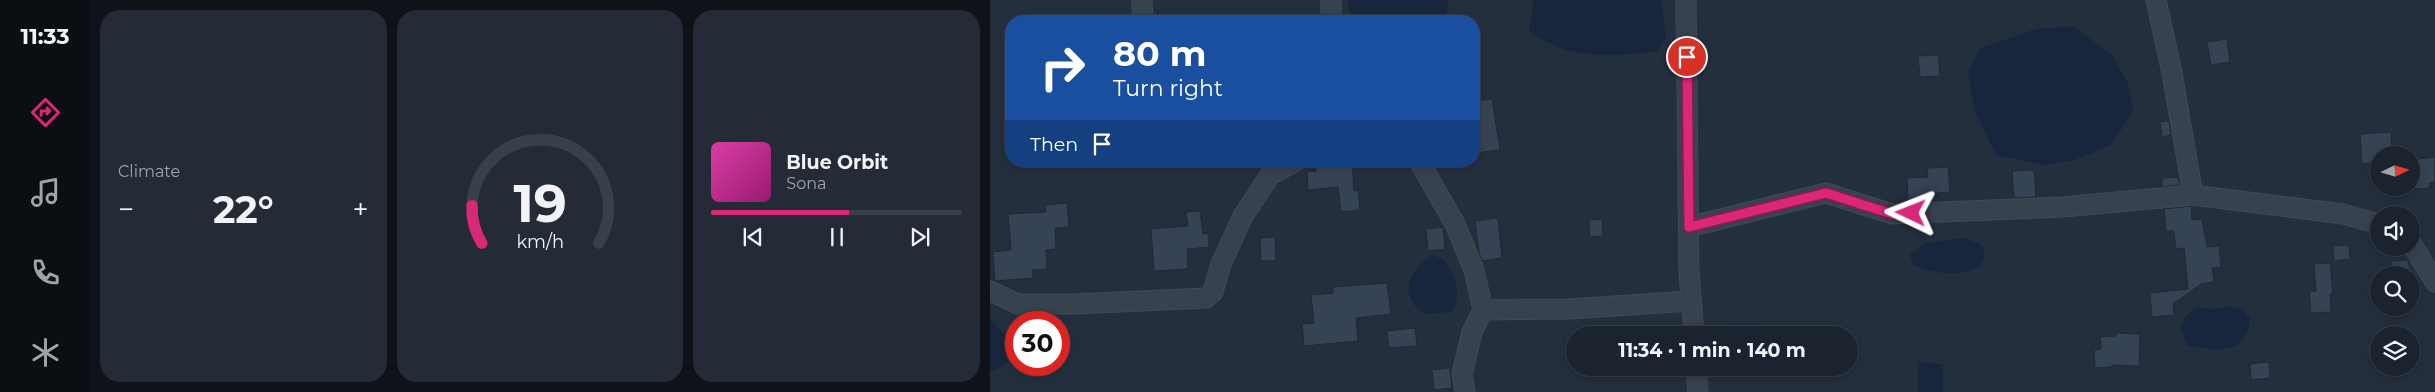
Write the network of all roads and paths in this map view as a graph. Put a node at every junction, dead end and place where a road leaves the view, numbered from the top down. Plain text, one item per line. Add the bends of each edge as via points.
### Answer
1 (1142, 0) edge
2 (1331, 0) edge
3 (1686, 0) edge
4 (2156, 0) edge
5 (1143, 15) edge
6 (1331, 15) edge
7 (1285, 167) edge
8 (1422, 167) edge
9 (2193, 195) junction
10 (2370, 222) edge
11 (1689, 227) junction
12 (2420, 254) edge
13 (2435, 282) edge
14 (990, 291) edge
15 (1691, 301) junction
16 (1483, 310) junction
17 (1693, 326) edge
18 (1697, 376) edge
19 (1465, 392) edge
20 (1698, 392) edge

1 - 5 street
2 - 6 street
3 - 11 street
4 - 9 street
7 - 14 street via 1270,175 1244,216 1221,264 1212,292 1206,298 1018,304
8 - 16 street via 1455,224 1474,270
9 - 10 street via 2343,214
9 - 11 street via 2064,207 1892,214 1826,193
11 - 15 street
12 - 13 street
15 - 16 street via 1569,309
15 - 17 street
16 - 19 street via 1472,332 1462,374
18 - 20 street

